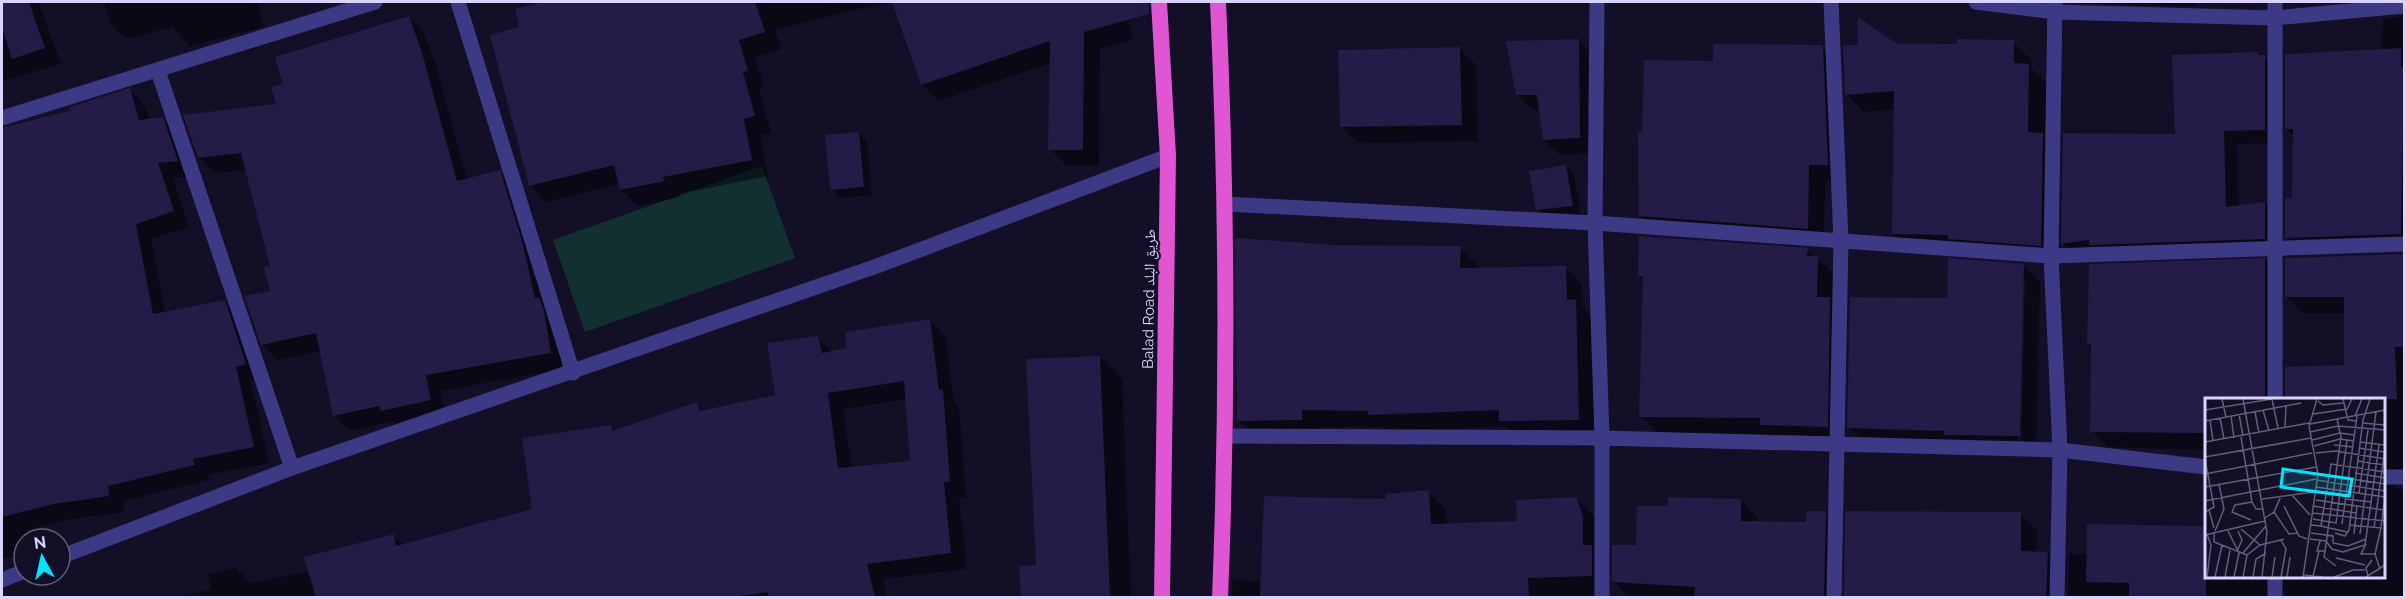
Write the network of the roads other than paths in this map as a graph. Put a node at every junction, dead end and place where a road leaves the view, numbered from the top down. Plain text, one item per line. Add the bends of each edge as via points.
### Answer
1 (375, 2) edge
2 (458, 2) edge
3 (1159, 2) edge
4 (1218, 2) edge
5 (1597, 2) edge
6 (1831, 2) edge
7 (1976, 2) edge
8 (2275, 2) edge
9 (2404, 6) edge
10 (2055, 7) edge
11 (2274, 18) junction
12 (158, 71) junction
13 (2, 118) edge
14 (1168, 156) junction
15 (1225, 204) junction
16 (1595, 223) junction
17 (1841, 240) junction
18 (2404, 244) edge
19 (2274, 248) junction
20 (2051, 256) junction
21 (573, 373) junction
22 (2275, 398) edge
23 (1227, 436) junction
24 (1602, 438) junction
25 (1837, 444) junction
26 (2060, 450) junction
27 (2205, 467) edge
28 (292, 468) junction
29 (2385, 477) edge
30 (2404, 477) edge
31 (72, 552) edge
32 (2275, 578) edge
33 (1162, 597) edge
34 (1220, 597) edge
35 (1602, 597) edge
36 (1834, 597) edge
37 (2057, 597) edge
38 (2275, 597) edge

1 - 12 street
2 - 21 street
3 - 14 highway, Balad Road طريق البلد
4 - 15 highway
5 - 16 street
6 - 17 street
7 - 10 street
8 - 11 street
9 - 11 street
10 - 11 street
10 - 20 street
11 - 19 street
12 - 13 street
12 - 28 street
14 - 21 street via 878,266
14 - 33 highway, Balad Road طريق البلد
15 - 16 street
15 - 23 highway
16 - 17 street
16 - 24 street
17 - 20 street
17 - 25 street
18 - 19 street
19 - 20 street
19 - 22 street
20 - 26 street
21 - 28 street
23 - 24 street
23 - 34 highway
24 - 25 street
24 - 35 street
25 - 26 street
25 - 36 street
26 - 27 street
26 - 37 street
28 - 31 street
29 - 30 street
32 - 38 street

